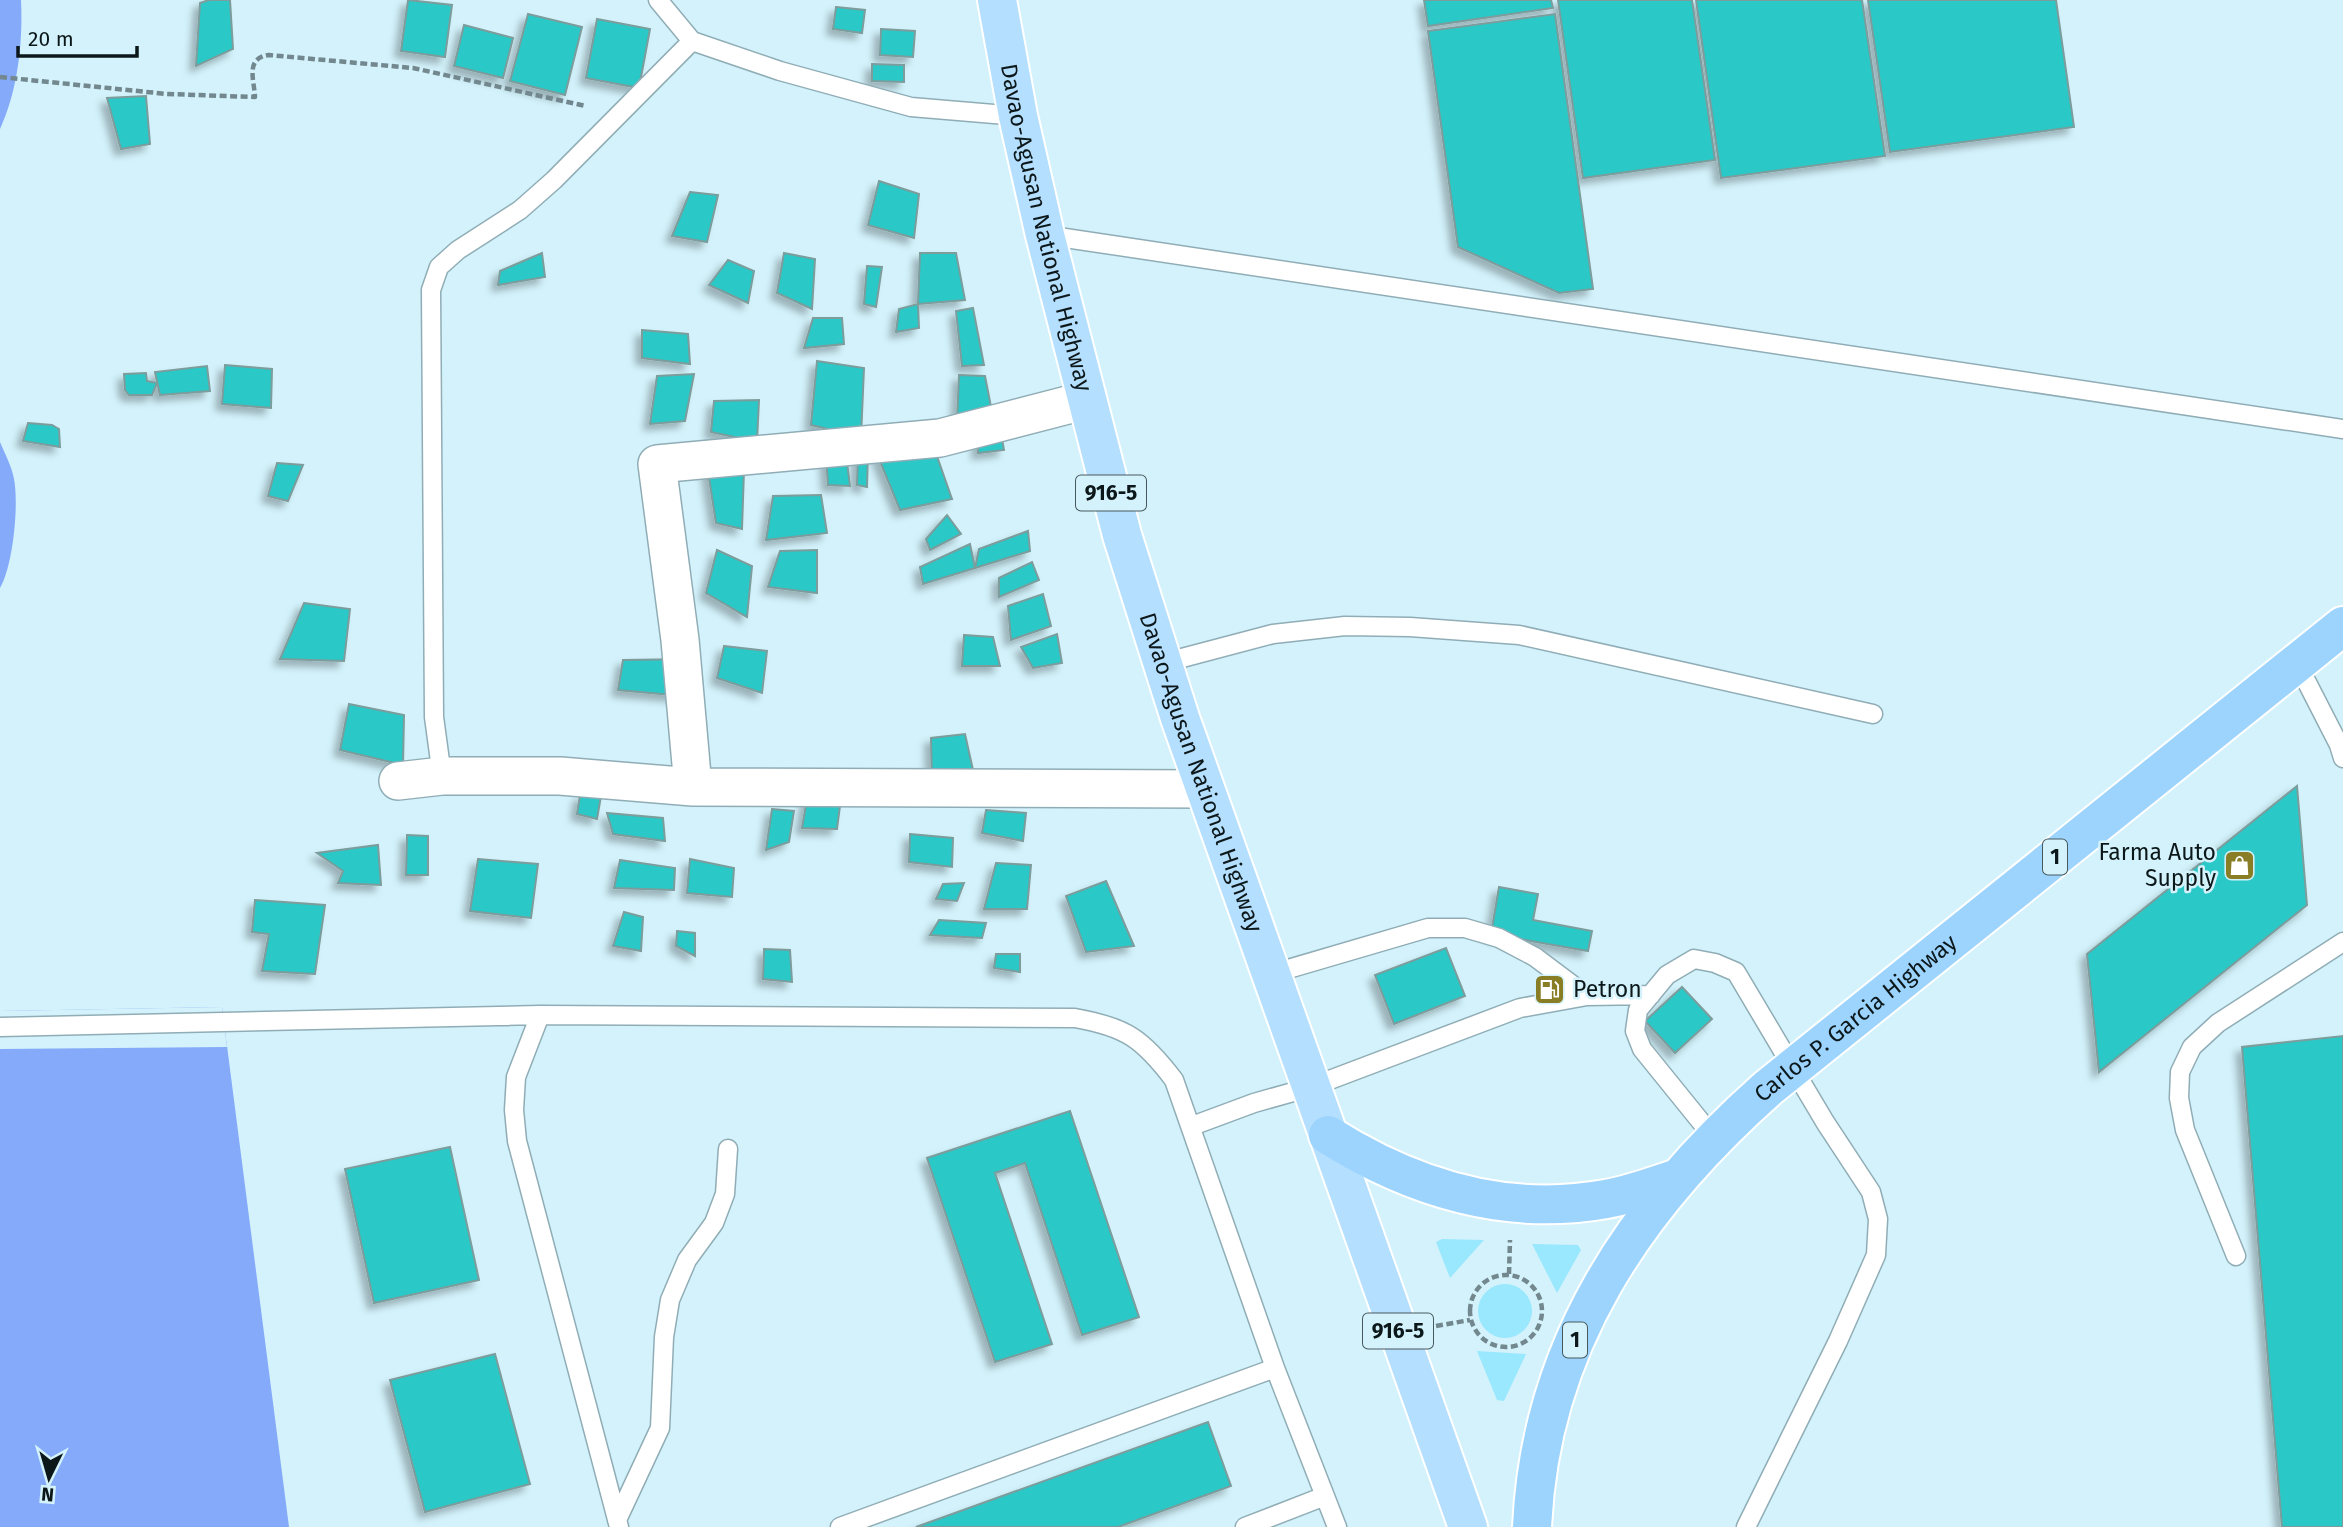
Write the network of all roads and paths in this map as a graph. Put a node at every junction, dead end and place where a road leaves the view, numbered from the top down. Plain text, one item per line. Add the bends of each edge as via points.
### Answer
1 (658, 0) edge
2 (997, 0) edge
3 (692, 41) junction
4 (0, 77) edge
5 (620, 116) junction
6 (1018, 116) junction
7 (1045, 235) junction
8 (1087, 400) junction
9 (2343, 429) edge
10 (2343, 626) edge
11 (1163, 663) junction
12 (2297, 663) junction
13 (1873, 714) dead end
14 (2343, 758) edge
15 (442, 776) junction
16 (398, 781) dead end
17 (693, 787) junction
18 (1205, 789) junction
19 (2343, 942) edge
20 (1271, 974) junction
21 (1651, 995) junction
22 (1587, 996) junction
23 (540, 1015) junction
24 (0, 1027) edge
25 (1792, 1068) junction
26 (1311, 1087) junction
27 (1192, 1126) junction
28 (1328, 1135) junction
29 (1714, 1138) junction
30 (727, 1149) dead end
31 (1678, 1178) junction
32 (2236, 1256) dead end
33 (1525, 1343) joint
34 (1275, 1368) junction
35 (1325, 1496) junction
36 (618, 1524) edge
37 (840, 1527) edge
38 (1245, 1527) edge
39 (1337, 1527) edge
40 (1468, 1527) edge
41 (1532, 1527) edge
42 (1746, 1527) edge

1 - 3 lane
2 - 6 main road, Davao-Agusan National Highway / 916-5
3 - 5 lane
3 - 6 lane via 780,72 911,107
4 - 5 path via 167,94 255,97 253,65 260,56 270,55 414,68
5 - 15 lane via 520,210 439,267 431,290 434,717
6 - 7 main road, Davao-Agusan National Highway / 916-5
7 - 8 main road, Davao-Agusan National Highway / 916-5
7 - 9 lane
8 - 11 main road, Davao-Agusan National Highway / 916-5 via 1122,535
8 - 17 street via 940,438 657,464
10 - 12 highway, Carlos P. Garcia Highway / 1
11 - 13 lane via 1272,634 1345,626 1410,626 1519,635
11 - 18 main road, Davao-Agusan National Highway / 916-5
12 - 14 lane
12 - 25 highway, Carlos P. Garcia Highway / 1
15 - 16 street
15 - 17 street via 560,776
17 - 18 street
18 - 20 main road, Davao-Agusan National Highway / 916-5
19 - 32 lane via 2218,1023 2192,1047 2180,1072 2185,1130
20 - 22 lane via 1428,928 1465,928 1499,938 1535,957
20 - 26 main road, Davao-Agusan National Highway / 916-5
21 - 22 lane
21 - 25 lane via 1667,975 1694,959 1736,972
21 - 29 lane via 1638,1010 1635,1031 1642,1049
22 - 26 lane via 1520,1008
23 - 24 lane
23 - 27 lane via 1075,1018 1106,1023 1129,1033 1156,1055 1174,1080
23 - 36 lane via 516,1077 517,1141
25 - 29 highway, Carlos P. Garcia Highway / 1
25 - 42 lane via 1871,1192 1878,1219 1876,1255
26 - 27 lane
26 - 28 main road, Davao-Agusan National Highway / 916-5
27 - 34 lane
28 - 31 highway via 1424,1184 1511,1204 1592,1202
28 - 40 main road, Davao-Agusan National Highway / 916-5
29 - 31 highway, Carlos P. Garcia Highway / 1
30 - 36 lane via 725,1194 714,1223 687,1260 670,1300 660,1428
31 - 41 highway, Carlos P. Garcia Highway / 1 via 1608,1275 1566,1360 1542,1438
33 - 33 path via 1541,1322 1541,1300 1536,1291 1509,1275 1482,1283 1469,1307 1476,1333 1499,1347
34 - 35 lane
34 - 37 lane
35 - 38 lane
35 - 39 lane

